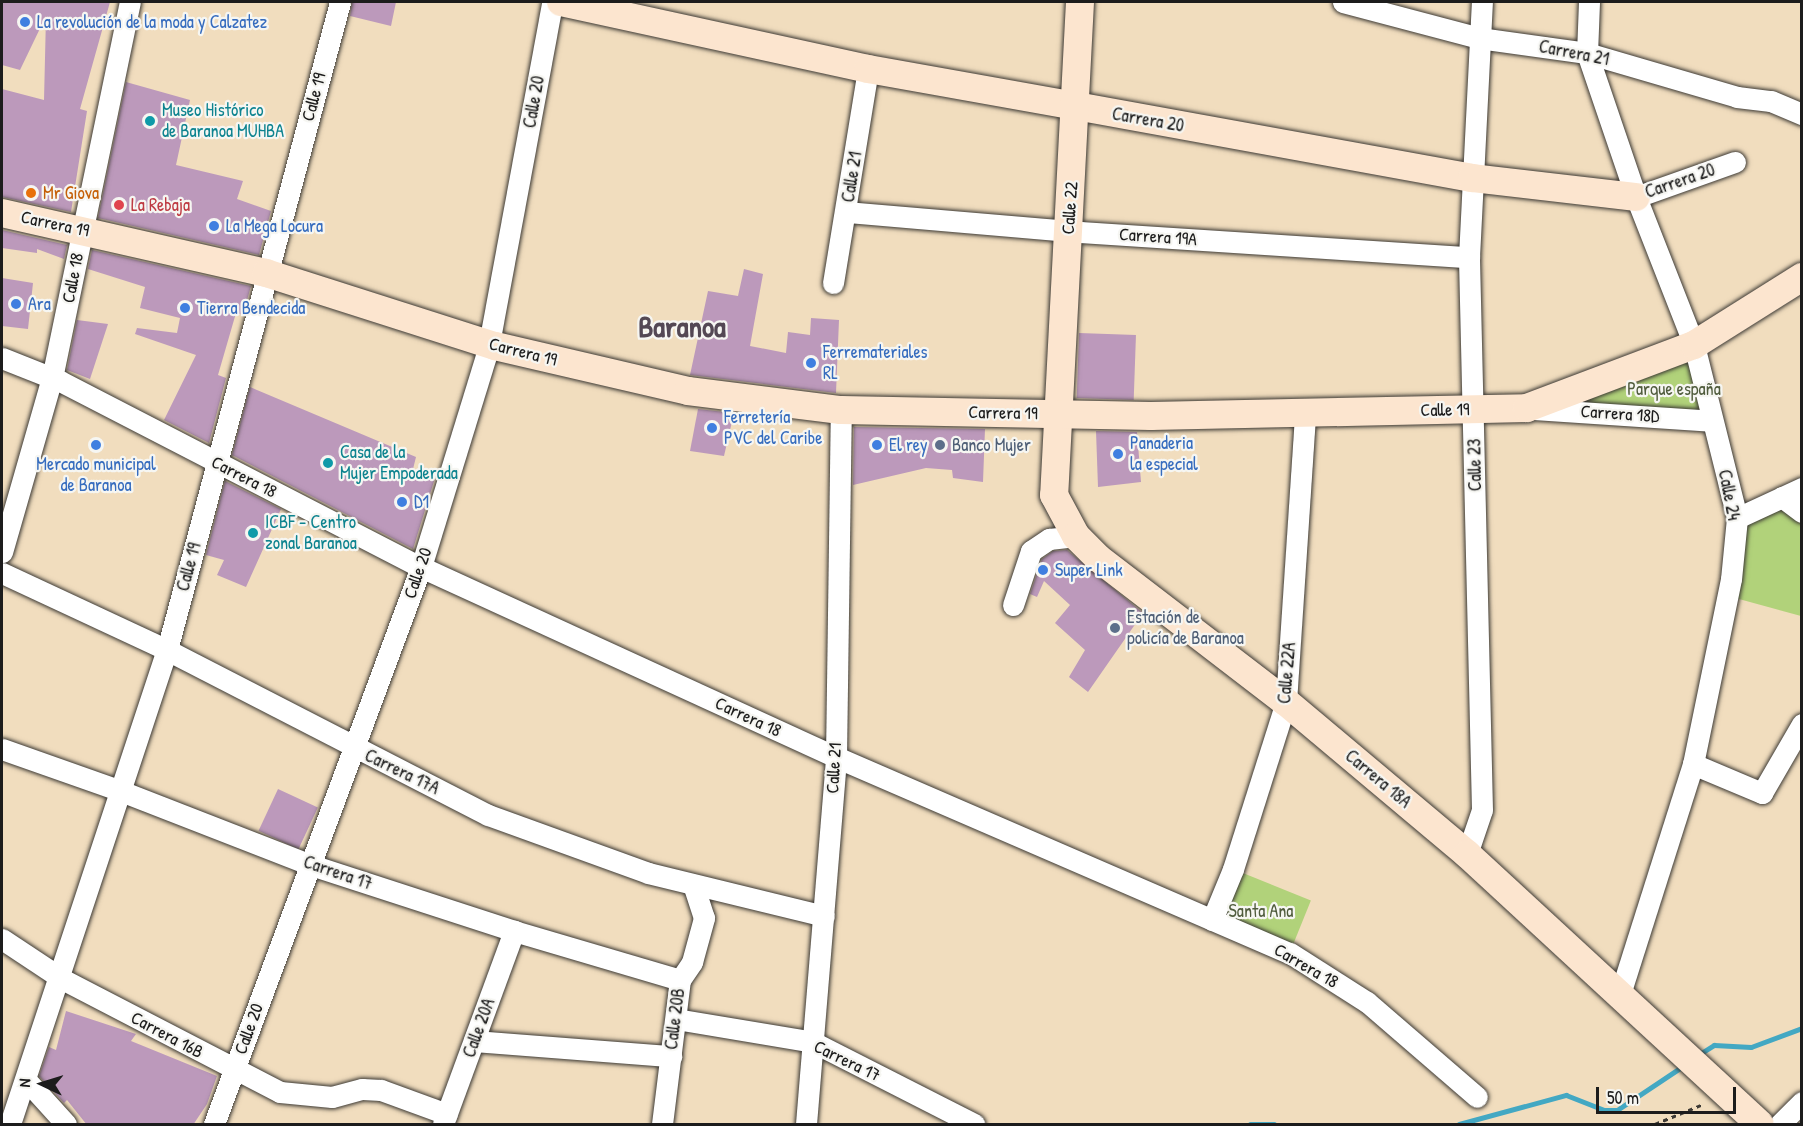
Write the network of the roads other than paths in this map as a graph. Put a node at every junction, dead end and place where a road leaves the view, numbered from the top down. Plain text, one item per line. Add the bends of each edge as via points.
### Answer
1 (130, 2) edge
2 (340, 2) edge
3 (552, 2) edge
4 (561, 2) edge
5 (1080, 2) edge
6 (1343, 2) edge
7 (1482, 2) edge
8 (1589, 2) edge
9 (1479, 38) junction
10 (1587, 53) junction
11 (868, 69) junction
12 (1076, 106) junction
13 (1802, 114) edge
14 (1735, 162) dead end
15 (1472, 178) junction
16 (1636, 196) junction
17 (847, 212) junction
18 (2, 213) edge
19 (82, 230) junction
20 (1068, 231) junction
21 (1469, 257) junction
22 (266, 273) junction
23 (1802, 277) edge
24 (833, 283) dead end
25 (490, 345) junction
26 (1694, 345) junction
27 (2, 358) edge
28 (52, 378) junction
29 (1527, 408) junction
30 (841, 410) junction
31 (1474, 410) junction
32 (1305, 413) junction
33 (1058, 414) junction
34 (1712, 421) junction
35 (216, 463) junction
36 (1802, 488) edge
37 (1782, 497) junction
38 (1802, 512) edge
39 (1737, 518) junction
40 (1076, 536) junction
41 (2, 552) edge
42 (421, 567) junction
43 (2, 573) edge
44 (1013, 605) dead end
45 (167, 650) junction
46 (1286, 702) junction
47 (1802, 724) edge
48 (354, 748) junction
49 (2, 749) edge
50 (836, 757) junction
51 (1693, 764) junction
52 (121, 791) junction
53 (1467, 854) junction
54 (308, 864) junction
55 (693, 885) junction
56 (824, 916) junction
57 (1212, 920) junction
58 (514, 932) junction
59 (2, 939) edge
60 (60, 977) junction
61 (680, 980) junction
62 (1619, 996) junction
63 (676, 1019) junction
64 (474, 1041) junction
65 (813, 1042) junction
66 (671, 1056) junction
67 (234, 1071) junction
68 (27, 1081) junction
69 (1477, 1097) dead end
70 (1802, 1102) edge
71 (445, 1119) edge
72 (10, 1125) edge
73 (66, 1125) edge
74 (214, 1125) edge
75 (662, 1125) edge
76 (806, 1125) edge
77 (974, 1125) edge
78 (1760, 1125) edge
79 (1780, 1125) edge

1 - 19 street, Calle 18
2 - 22 street, Calle 19
3 - 25 street, Calle 20
4 - 11 main road, Carrera 20
5 - 12 main road, Calle 22
6 - 9 street, Carrera 21
7 - 9 street, Calle 23
8 - 10 street, Calle 24
9 - 10 street, Carrera 21
9 - 15 street, Calle 23
10 - 13 street, Carrera 21 via 1737,97 1771,101
10 - 16 street, Calle 24
11 - 12 main road, Carrera 20
11 - 17 street, Calle 21
12 - 15 main road, Carrera 20
12 - 20 main road, Calle 22
14 - 16 street, Carrera 20
15 - 16 main road, Carrera 20
15 - 21 street, Calle 23
16 - 26 street, Calle 24
17 - 20 street, Carrera 19A
17 - 24 street, Calle 21 via 841,225
18 - 19 main road, Carrera 19
19 - 22 main road, Carrera 19
19 - 28 street, Calle 18
20 - 21 street, Carrera 19A
20 - 33 main road, Calle 22
21 - 31 street, Calle 23
22 - 25 main road, Carrera 19
22 - 35 street, Calle 19
23 - 26 main road, Calle 19
25 - 30 main road, Carrera 19 via 688,391
25 - 42 street, Calle 20
26 - 29 main road, Calle 19
26 - 34 street, Calle 24
27 - 28 street, Carrera 18
28 - 35 street, Carrera 18
28 - 41 street, Calle 18
29 - 31 main road, Calle 19
29 - 34 street, Carrera 18D
30 - 33 main road, Carrera 19
30 - 50 street, Calle 21
31 - 32 main road, Calle 19
31 - 53 street, Calle 23 via 1482,810
32 - 33 main road, Calle 19
32 - 46 street, Calle 22A
33 - 40 main road, Carrera 18A via 1053,495
34 - 39 street, Calle 24
35 - 42 street, Carrera 18
35 - 45 street, Calle 19
36 - 37 street
37 - 38 street
37 - 39 street
39 - 51 street, Calle 24 via 1731,579
40 - 44 street via 1049,538 1031,551
40 - 46 main road, Carrera 18A via 1098,558
42 - 48 street, Calle 20
42 - 50 street, Carrera 18
43 - 45 street, Carrera 17A
45 - 48 street, Carrera 17A
45 - 52 street, Calle 19
46 - 53 main road, Carrera 18A
46 - 57 street, Calle 22A via 1233,868
47 - 51 street via 1762,793
48 - 54 street, Calle 20
48 - 55 street, Carrera 17A via 488,815 648,873
49 - 52 street, Carrera 17
50 - 56 street, Calle 21
50 - 57 street, Carrera 18
51 - 62 street, Calle 24
52 - 54 street, Carrera 17
52 - 60 street, Calle 19
53 - 62 main road, Carrera 18A
54 - 58 street, Carrera 17
54 - 67 street, Calle 20
55 - 56 street, Carrera 17A
55 - 61 street, Calle 20B via 704,918 692,962
56 - 65 street, Calle 21
57 - 69 street, Carrera 18 via 1290,953 1367,1002
58 - 61 street, Carrera 17
58 - 64 street, Calle 20A
59 - 60 street, Carrera 16B
60 - 67 street, Carrera 16B
60 - 68 street, Calle 19
61 - 63 street, Calle 20B
62 - 78 main road, Carrera 18A
63 - 65 street, Carrera 17
63 - 66 street, Calle 20B
64 - 66 street
64 - 71 street, Calle 20A
65 - 76 street, Calle 21
65 - 77 street, Carrera 17
66 - 75 street, Calle 20B
67 - 71 street, Carrera 16B via 280,1092 332,1097 362,1089 381,1090
67 - 74 street, Calle 20
68 - 72 street, Calle 19
68 - 73 street
70 - 79 street

